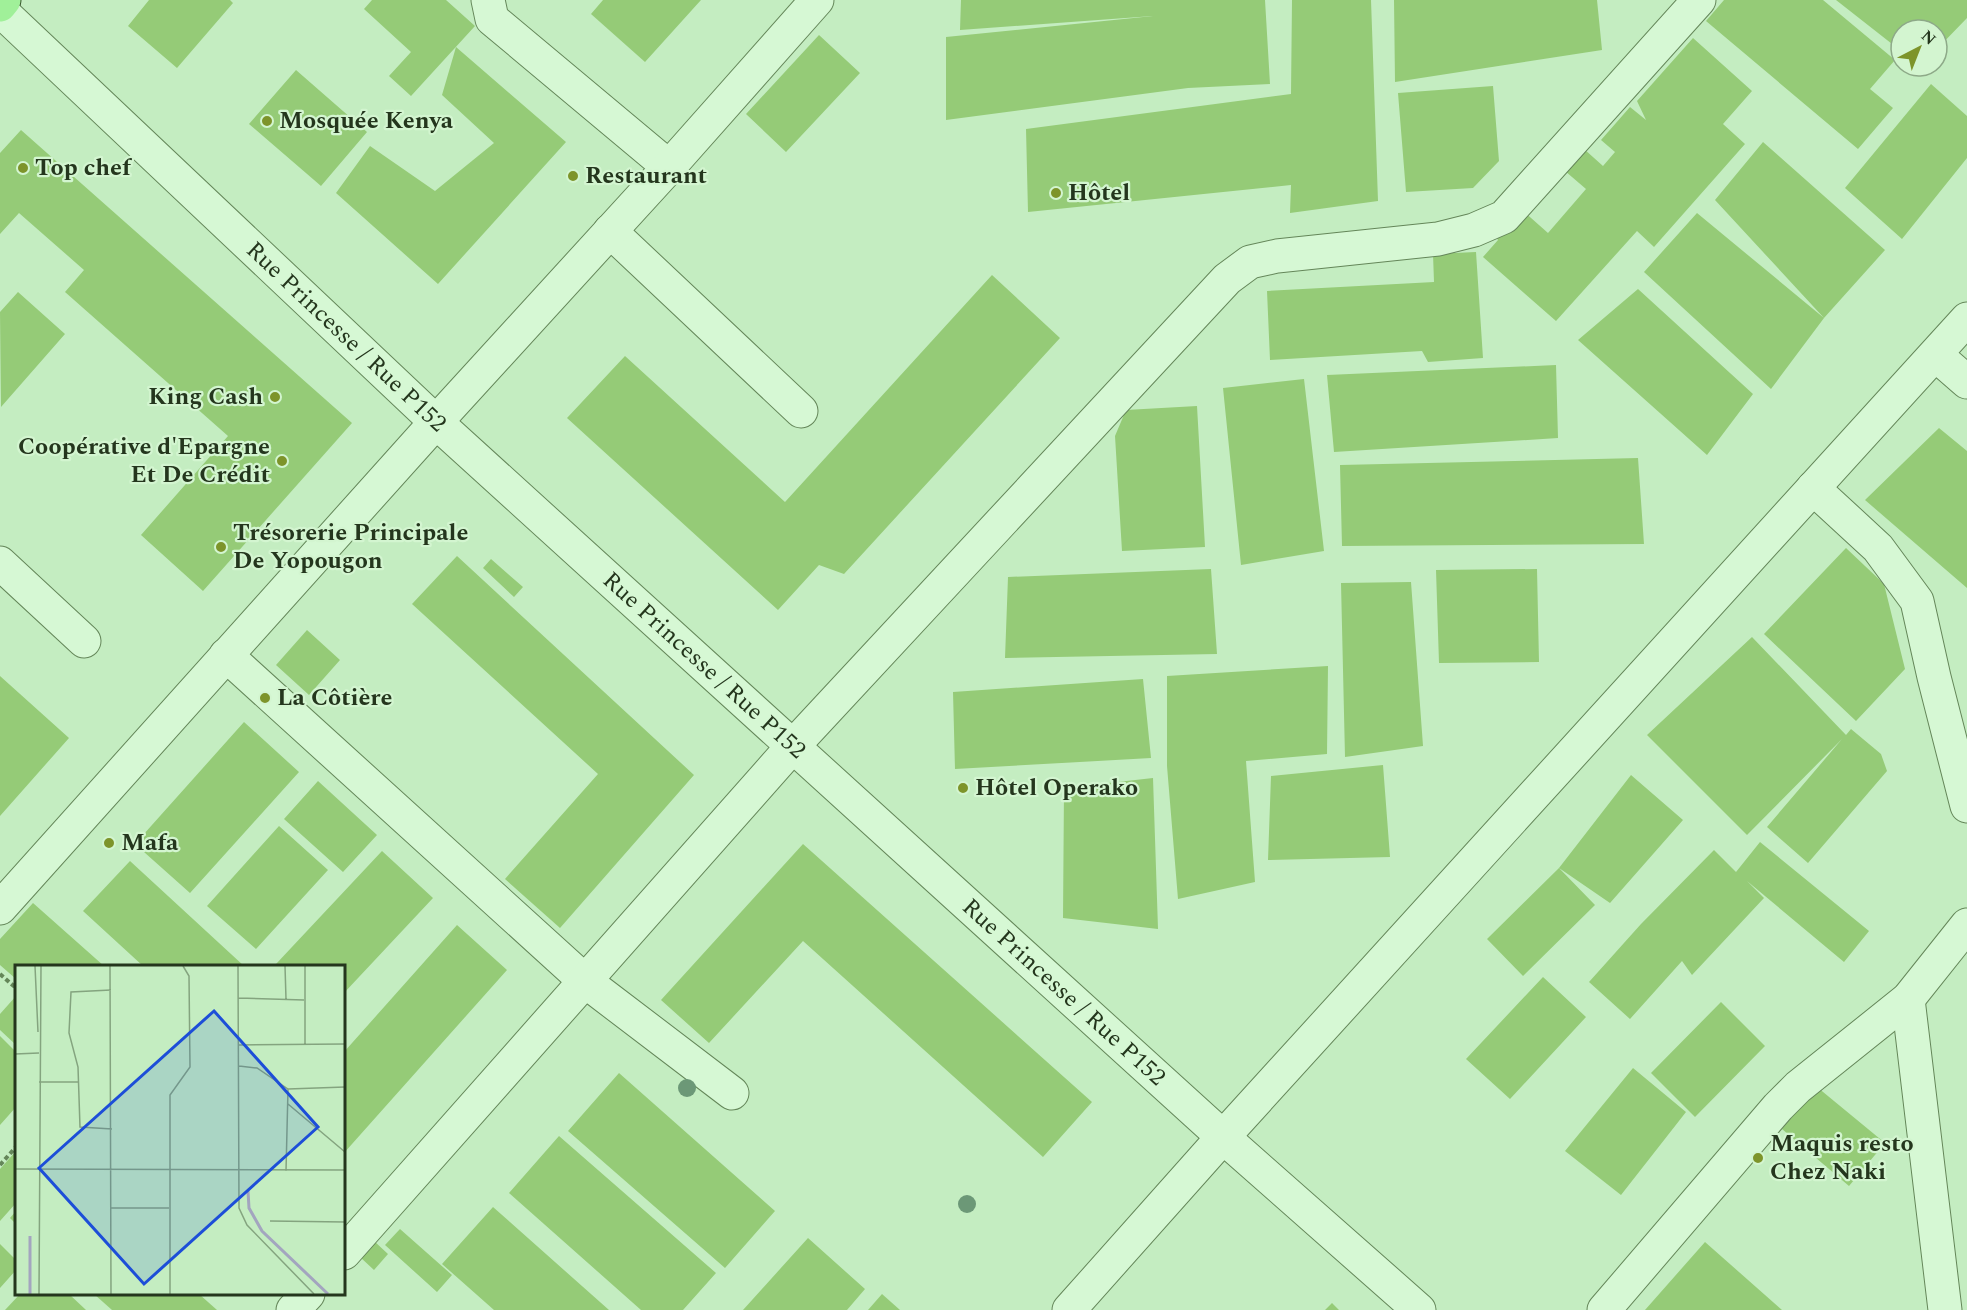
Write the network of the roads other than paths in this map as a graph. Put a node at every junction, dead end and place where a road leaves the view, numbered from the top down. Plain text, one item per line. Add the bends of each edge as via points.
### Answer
1 (4, 0) edge
2 (488, 0) edge
3 (817, 0) edge
4 (1699, 0) edge
5 (0, 5) edge
6 (0, 10) edge
7 (669, 167) junction
8 (610, 231) junction
9 (1967, 319) edge
10 (1936, 355) junction
11 (1967, 382) edge
12 (801, 411) dead end
13 (436, 422) junction
14 (1813, 488) junction
15 (0, 564) edge
16 (84, 641) dead end
17 (226, 655) junction
18 (793, 746) junction
19 (1967, 806) edge
20 (0, 908) edge
21 (1967, 925) edge
22 (585, 981) junction
23 (1908, 999) junction
24 (732, 1092) dead end
25 (1223, 1137) junction
26 (345, 1252) edge
27 (306, 1295) edge
28 (293, 1310) edge
29 (1070, 1310) edge
30 (1419, 1310) edge
31 (1604, 1310) edge
32 (1945, 1310) edge

1 - 5 main road
2 - 7 street via 492,19
3 - 7 street
4 - 18 street via 1504,217 1438,239 1250,262 1227,279
6 - 13 street, Rue Princesse / Rue P152
7 - 8 street
8 - 12 street
8 - 13 street
9 - 10 street
10 - 11 street
10 - 14 street
13 - 17 street
13 - 18 street, Rue Princesse / Rue P152
14 - 19 street via 1878,548 1917,601
14 - 25 street
15 - 16 street
17 - 20 street
17 - 22 street
18 - 22 street
18 - 25 street, Rue Princesse / Rue P152
21 - 23 street
22 - 24 street
22 - 26 street
23 - 31 street via 1798,1087
23 - 32 street
25 - 29 street
25 - 30 street, Rue Princesse / Rue P152
27 - 28 street

